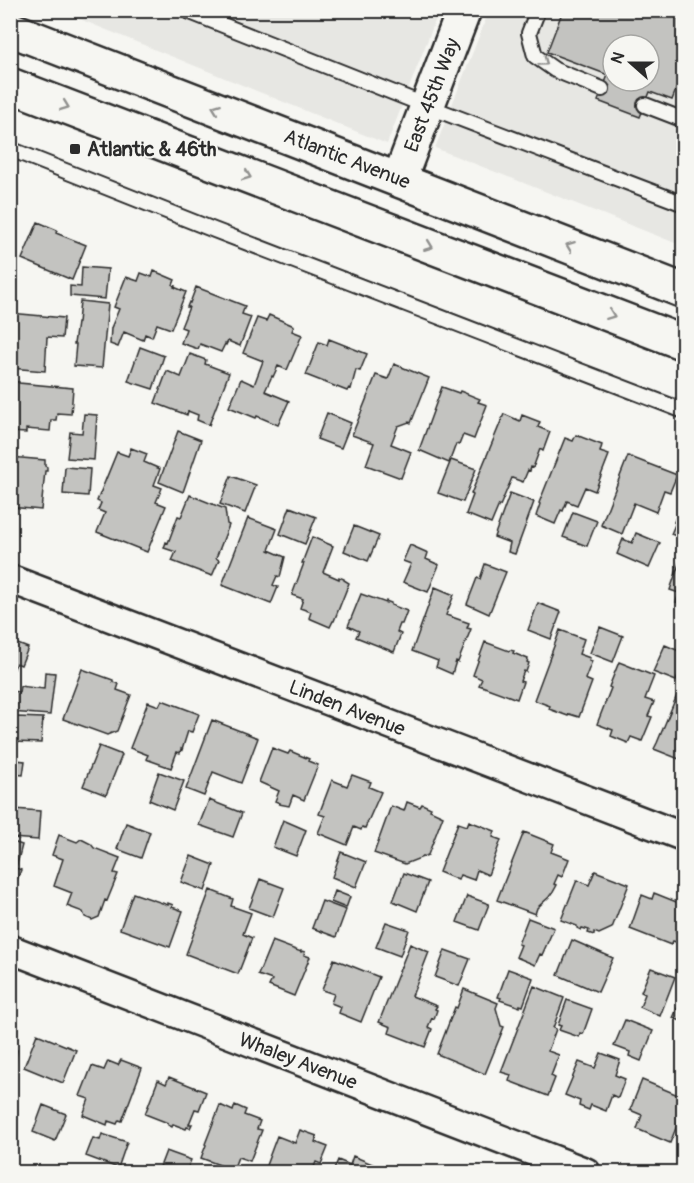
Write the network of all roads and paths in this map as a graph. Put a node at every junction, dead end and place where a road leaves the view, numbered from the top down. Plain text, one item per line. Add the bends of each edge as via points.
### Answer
1 (184, 10) edge
2 (464, 10) edge
3 (538, 10) edge
4 (10, 29) edge
5 (10, 85) edge
6 (601, 88) edge
7 (645, 105) dead end
8 (427, 106) junction
9 (684, 120) edge
10 (10, 149) edge
11 (399, 180) junction
12 (684, 204) edge
13 (684, 291) edge
14 (684, 343) edge
15 (684, 411) edge
16 (10, 579) edge
17 (684, 837) edge
18 (10, 949) edge
19 (586, 1173) edge

1 - 8 lane
2 - 8 main road, East 45th Way
3 -> 6 lane via 529,33 536,56 555,70
11 -> 4 main road, Atlantic Avenue
5 -> 14 main road
7 - 9 lane
8 - 11 main road, East 45th Way
8 - 12 lane
10 - 15 lane
13 -> 11 main road, Atlantic Avenue
16 - 17 street, Linden Avenue
18 - 19 street, Whaley Avenue

